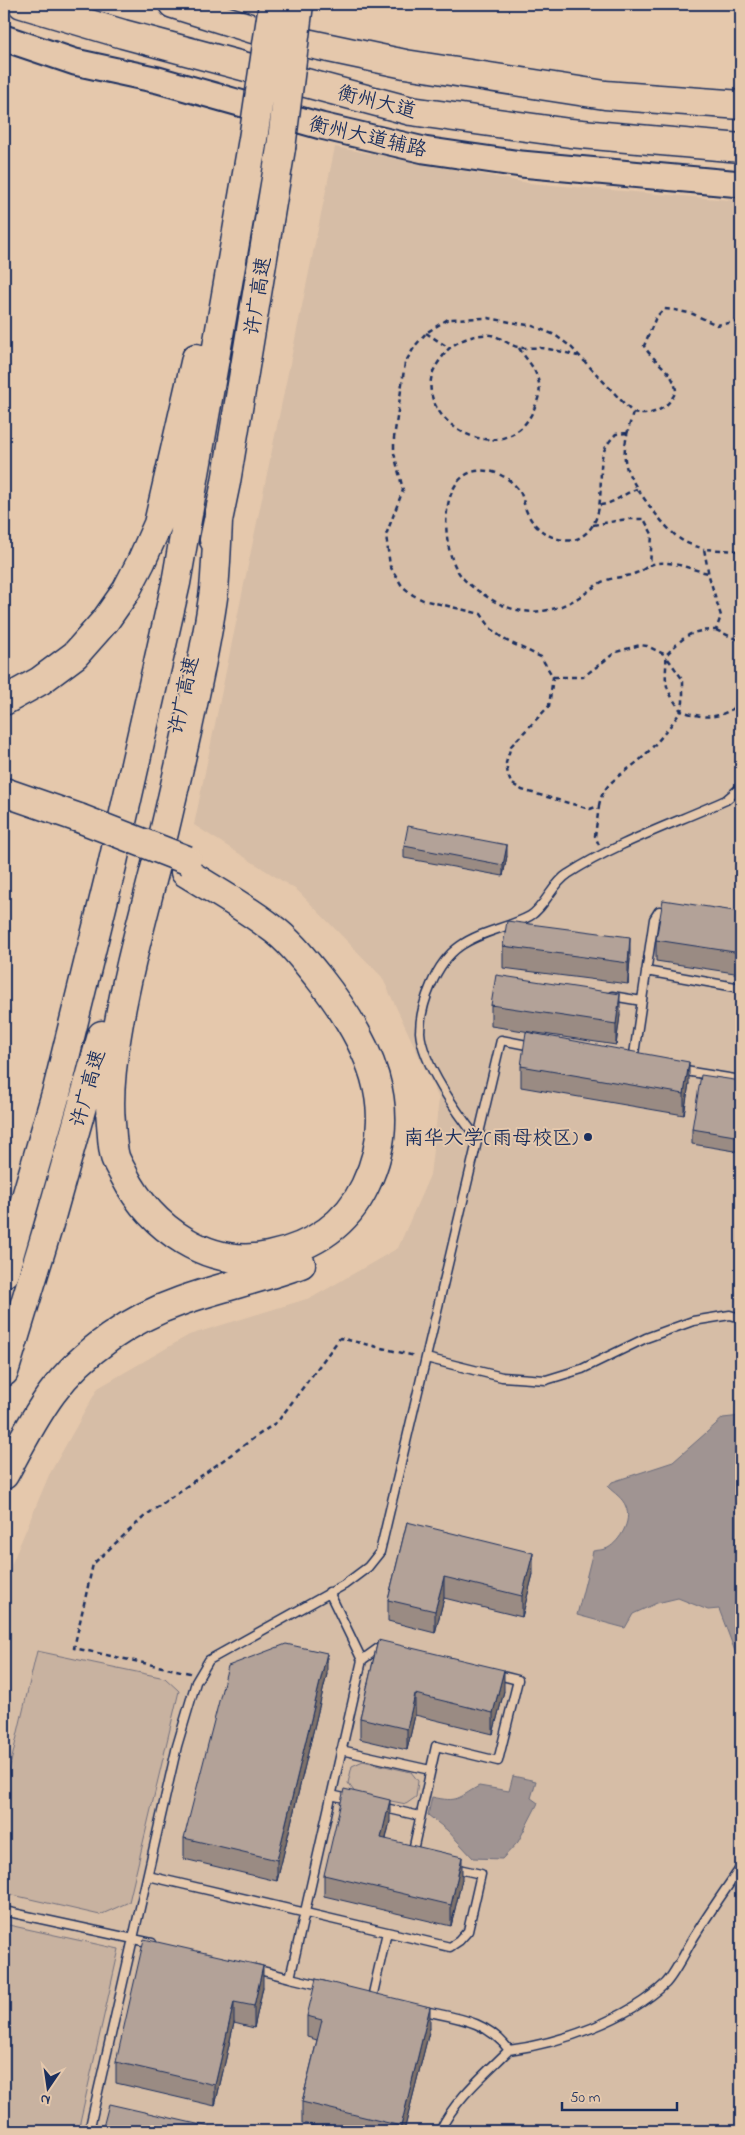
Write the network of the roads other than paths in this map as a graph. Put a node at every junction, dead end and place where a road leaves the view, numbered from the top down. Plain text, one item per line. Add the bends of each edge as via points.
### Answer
1 (22, 4) edge
2 (173, 4) edge
3 (260, 4) edge
4 (273, 4) edge
5 (299, 4) edge
6 (4, 38) edge
7 (741, 105) edge
8 (247, 138) junction
9 (741, 148) edge
10 (741, 184) edge
11 (218, 521) junction
12 (4, 702) edge
13 (741, 787) edge
14 (4, 792) edge
15 (4, 807) edge
16 (78, 825) junction
17 (186, 866) junction
18 (677, 914) edge
19 (646, 971) junction
20 (741, 988) edge
21 (604, 995) edge
22 (642, 1001) junction
23 (539, 1047) edge
24 (623, 1061) edge
25 (633, 1062) junction
26 (643, 1064) edge
27 (672, 1069) edge
28 (741, 1080) edge
29 (477, 1138) junction
30 (4, 1273) edge
31 (741, 1318) edge
32 (426, 1358) junction
33 (4, 1372) edge
34 (4, 1475) edge
35 (329, 1592) junction
36 (398, 1652) edge
37 (362, 1660) junction
38 (481, 1671) edge
39 (341, 1750) junction
40 (430, 1770) junction
41 (331, 1795) junction
42 (358, 1801) edge
43 (376, 1805) edge
44 (420, 1816) junction
45 (420, 1859) edge
46 (446, 1866) edge
47 (741, 1867) edge
48 (148, 1876) junction
49 (4, 1911) edge
50 (304, 1913) junction
51 (387, 1932) junction
52 (133, 1939) junction
53 (161, 1946) edge
54 (244, 1966) edge
55 (290, 1978) junction
56 (335, 1989) edge
57 (363, 1996) edge
58 (372, 1998) junction
59 (381, 2000) edge
60 (409, 2007) edge
61 (509, 2050) junction
62 (89, 2131) edge
63 (440, 2131) edge

1 - 9 highway, 衡州大道 via 411,111 570,134
2 - 7 highway, 衡州大道 via 282,38 405,64 605,95
3 - 8 highway
4 - 8 highway, 许广高速, bridge
5 - 11 highway, 许广高速, bridge via 281,148
6 - 10 main road, 衡州大道辅路 via 76,62 158,80 321,126 424,150 521,164
8 - 12 highway via 158,524 142,562 105,621 75,655
8 - 30 highway, 许广高速 via 176,583 57,1090
11 - 17 highway via 214,591 198,682 164,836 124,991 111,1073 110,1119 116,1158 132,1192 176,1237 205,1252 236,1259 268,1256 328,1233 349,1212 377,1157 382,1125 380,1095 366,1051 339,1004 306,962 274,929
11 - 33 highway, 许广高速 via 170,757 126,950
13 - 29 lane via 726,800 602,854 566,875 532,915 459,946 443,963 422,1006 420,1033 437,1077
14 - 16 highway
15 - 16 highway
16 - 17 highway
17 - 34 highway via 228,882 272,911 323,961 350,998 381,1055 392,1089 396,1121 391,1155 380,1188 363,1215 345,1236 311,1260 179,1302 134,1323 85,1356 53,1392
18 - 19 lane via 659,911 654,919
19 - 20 lane
19 - 22 lane
21 - 22 lane
22 - 25 lane
23 - 29 lane via 501,1040
24 - 25 lane
25 - 26 lane
27 - 28 lane
29 - 32 lane
31 - 32 lane via 730,1315 693,1321 646,1338 582,1369 546,1380 502,1376
32 - 35 lane via 380,1552 368,1568
35 - 37 lane
35 - 48 lane via 208,1660 177,1746
36 - 37 lane via 380,1648
37 - 39 lane
38 - 40 lane via 518,1680 498,1761 436,1746
39 - 40 lane
39 - 41 lane
40 - 44 lane
41 - 42 lane
41 - 50 lane
43 - 44 lane
44 - 45 lane via 411,1857
46 - 51 lane via 481,1874 468,1931 450,1947
47 - 61 lane via 667,1982 634,2008 580,2032 532,2047
48 - 50 lane
48 - 52 lane
49 - 52 lane
50 - 51 lane
50 - 55 lane
51 - 58 lane
52 - 53 lane
52 - 62 lane
54 - 55 lane
55 - 56 lane
57 - 58 lane
58 - 59 lane
60 - 61 lane via 482,2025 500,2037
61 - 63 lane via 448,2114

